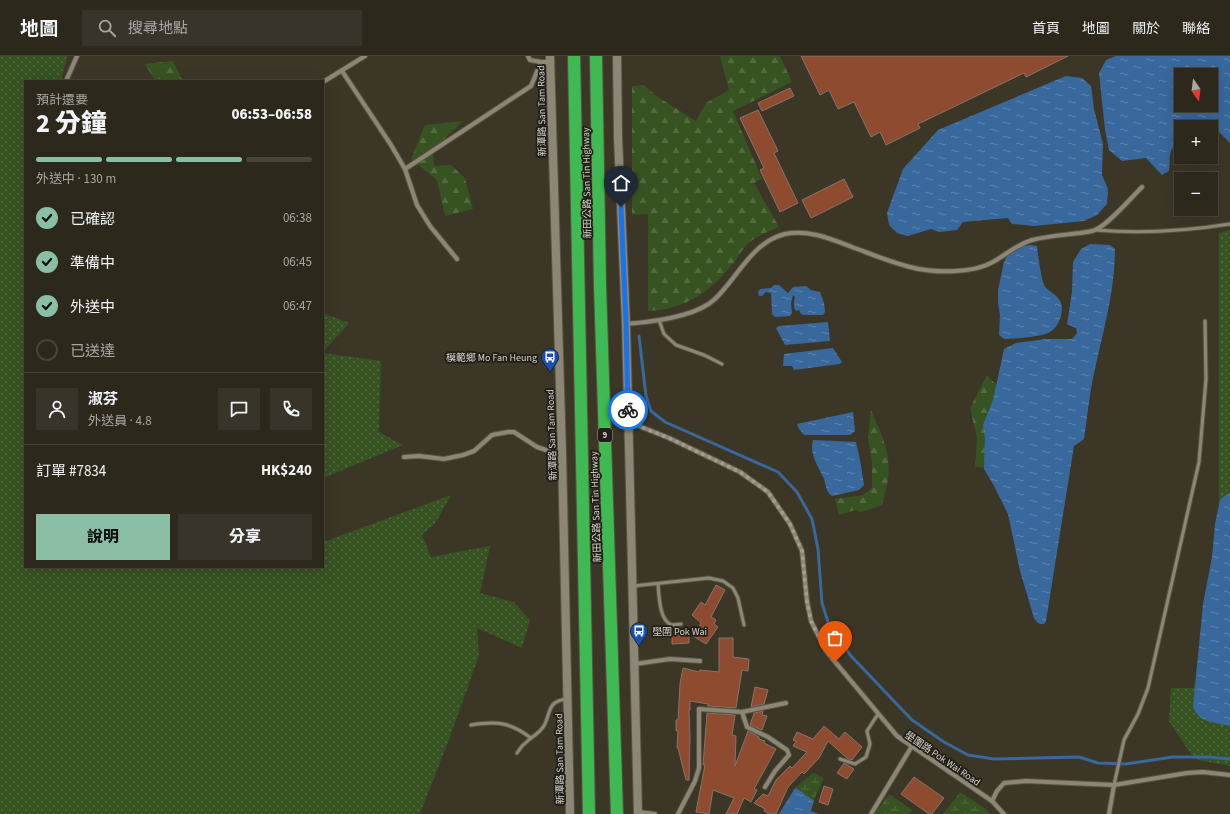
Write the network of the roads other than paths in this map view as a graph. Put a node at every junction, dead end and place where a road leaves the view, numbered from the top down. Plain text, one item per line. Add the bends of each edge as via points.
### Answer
1 (77, 56) edge
2 (365, 56) edge
3 (528, 56) edge
4 (574, 56) edge
5 (596, 56) edge
6 (618, 56) edge
7 (550, 59) edge
8 (541, 62) junction
9 (342, 71) junction
10 (66, 80) edge
11 (324, 81) edge
12 (405, 169) junction
13 (1142, 188) dead end
14 (1230, 224) edge
15 (1096, 230) junction
16 (457, 259) dead end
17 (659, 320) junction
18 (1205, 321) dead end
19 (626, 324) junction
20 (722, 364) dead end
21 (628, 422) junction
22 (562, 453) junction
23 (404, 457) dead end
24 (658, 584) junction
25 (633, 586) junction
26 (681, 624) dead end
27 (744, 625) dead end
28 (700, 660) dead end
29 (635, 664) junction
30 (568, 698) junction
31 (786, 703) dead end
32 (742, 712) junction
33 (878, 714) junction
34 (471, 725) dead end
35 (531, 738) junction
36 (912, 746) junction
37 (517, 753) dead end
38 (840, 759) dead end
39 (1230, 775) edge
40 (1114, 786) junction
41 (765, 787) dead end
42 (992, 801) junction
43 (638, 813) edge
44 (570, 814) edge
45 (589, 814) edge
46 (617, 814) edge
47 (655, 814) edge
48 (678, 814) edge
49 (871, 814) edge
50 (1004, 814) edge
51 (1110, 814) edge

1 - 10 street
2 - 9 street
3 - 8 street via 530,60
4 - 45 highway, 新田公路 San Tin Highway
5 - 46 highway, 新田公路 San Tin Highway / 9 via 600,286
6 - 19 main road via 618,137
7 - 8 street
7 - 22 main road, 新潭路 San Tam Road
8 - 12 street via 531,86
9 - 11 street
9 - 12 street
12 - 16 street via 417,205 430,226
13 - 15 street
14 - 15 lane via 1148,232
15 - 17 street via 1033,240 1016,246 989,264 965,270 943,271 928,271 909,266 826,238 796,232 778,237 762,246 747,259 714,300 696,310
17 - 19 street
17 - 20 lane via 664,334 676,345
18 - 40 lane via 1206,379 1199,462 1148,688 1124,740
19 - 21 main road
21 - 25 main road
21 - 33 street, 壆圍路 Pok Wai Road via 669,438 740,472 768,492 790,524 802,551 811,621 826,651
22 - 23 street via 537,448 514,432 508,432 492,435 474,451 464,455 444,459
22 - 30 main road, 新潭路 San Tam Road
24 - 25 lane
24 - 26 lane via 662,614 666,621 672,625
24 - 27 lane via 709,578 723,581 733,588 738,598
25 - 29 main road
28 - 29 street
29 - 43 main road
30 - 35 lane via 554,703 544,726
30 - 44 main road, 新潭路 San Tam Road
31 - 32 street
32 - 41 street via 747,727 768,737 787,750 789,755
32 - 48 street via 699,709 699,768
33 - 36 street, 壆圍路 Pok Wai Road via 897,736
33 - 38 lane via 867,731 870,744 866,758 855,764
34 - 35 lane via 485,722 503,723
35 - 37 lane
36 - 42 street, 壆圍路 Pok Wai Road
36 - 49 street
39 - 40 street via 1187,773
40 - 42 street via 1026,781 1004,783
40 - 51 street
42 - 50 street, 壆圍路 Pok Wai Road
43 - 47 street

